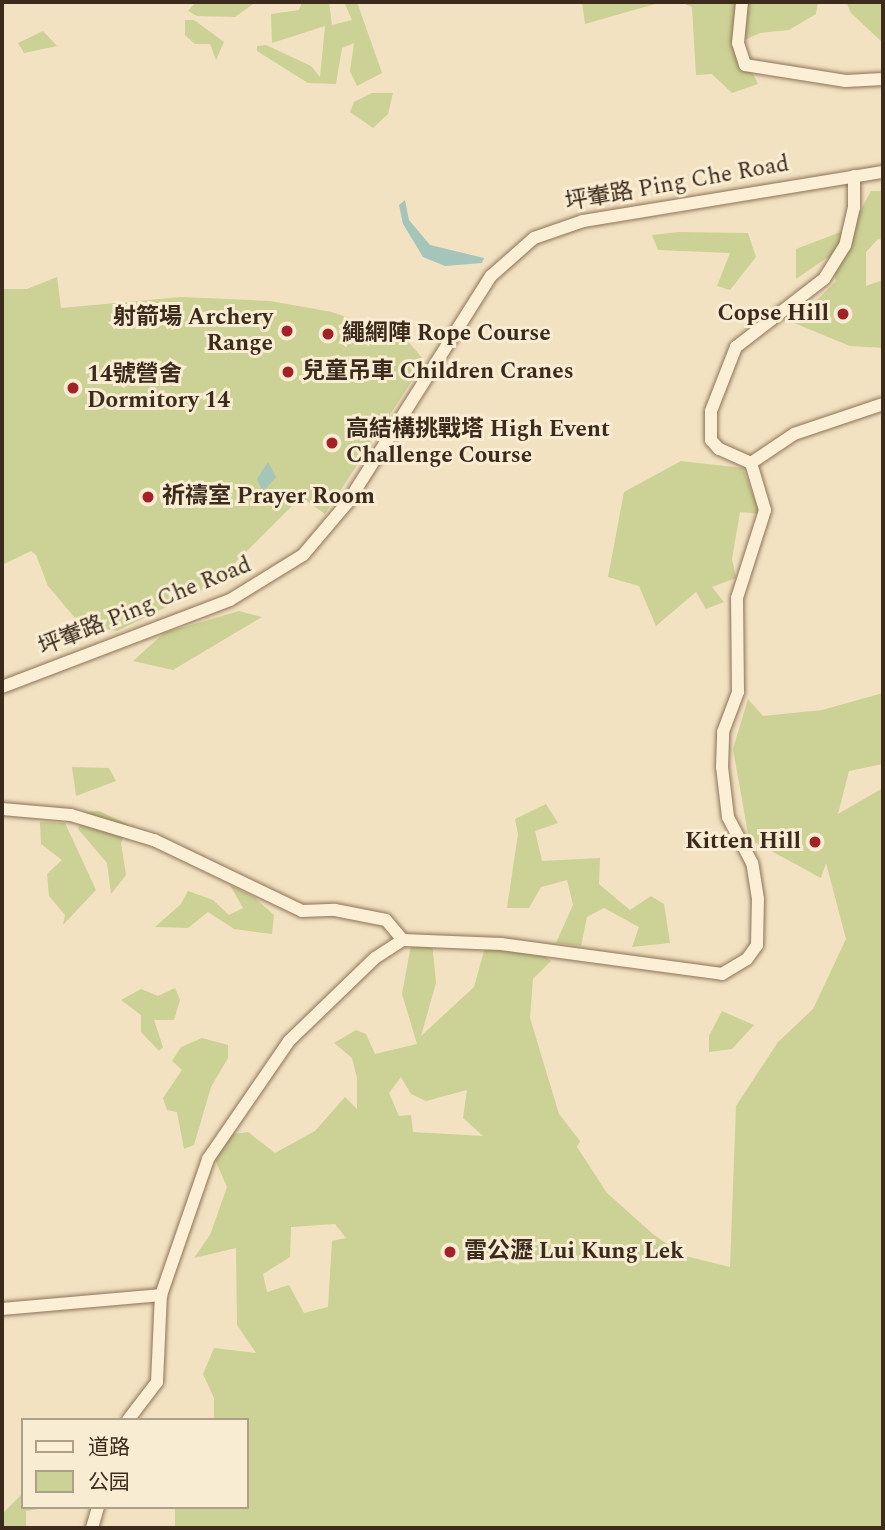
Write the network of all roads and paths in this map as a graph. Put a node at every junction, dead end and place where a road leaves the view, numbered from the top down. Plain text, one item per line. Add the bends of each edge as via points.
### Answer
1 (735, 2) edge
2 (742, 2) edge
3 (739, 24) junction
4 (883, 79) edge
5 (883, 172) edge
6 (854, 176) junction
7 (883, 404) edge
8 (751, 463) junction
9 (2, 687) edge
10 (2, 809) edge
11 (403, 940) junction
12 (160, 1295) junction
13 (2, 1309) edge
14 (130, 1418) edge
15 (97, 1509) edge
16 (92, 1528) edge

1 - 3 street
2 - 3 street
3 - 4 street via 739,54 745,65 846,81
5 - 6 street, 坪輋路 Ping Che Road
6 - 8 street via 855,208 845,246 824,279 736,347 718,385 710,440
6 - 9 street, 坪輋路 Ping Che Road via 583,221 534,238 491,276 341,513 303,555 230,600
7 - 8 street via 794,434
8 - 11 street via 765,510 737,598 738,692 723,732 722,767 728,817 752,863 758,899 759,933 747,959 722,974 709,974 501,944
10 - 11 street via 71,815 154,840 302,911 335,910 386,920
11 - 12 street via 375,958 289,1041 208,1159
12 - 13 street
12 - 14 street via 157,1382
15 - 16 street

